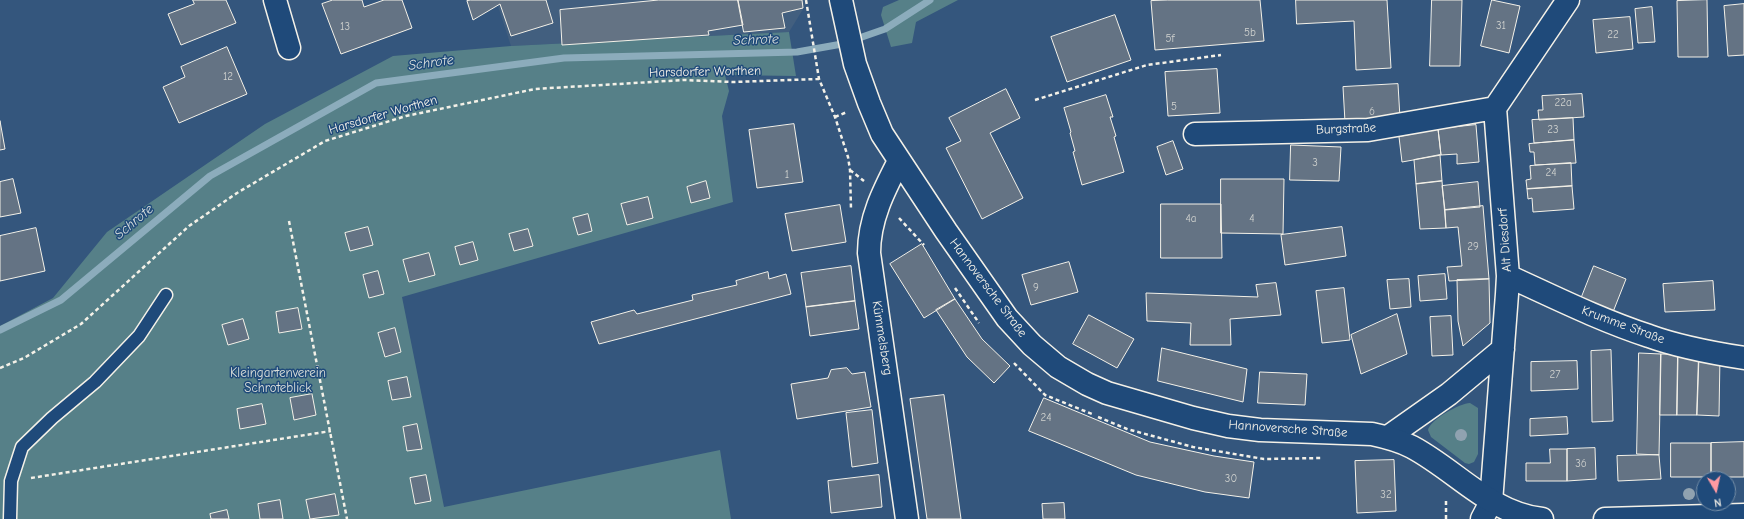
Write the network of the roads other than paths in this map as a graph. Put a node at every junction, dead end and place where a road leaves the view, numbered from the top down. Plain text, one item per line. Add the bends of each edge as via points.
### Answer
1 (275, 0) edge
2 (841, 0) edge
3 (1568, 0) edge
4 (289, 48) dead end
5 (1495, 108) junction
6 (1195, 134) dead end
7 (899, 161) junction
8 (1508, 276) junction
9 (166, 295) dead end
10 (1503, 349) junction
11 (1744, 358) edge
12 (1388, 437) junction
13 (1487, 510) edge
14 (1744, 515) edge
15 (10, 519) edge
16 (907, 519) edge
17 (1542, 519) edge
18 (1605, 519) edge

1 - 4 main road
2 - 7 main road, Hannoversche Straße via 854,60 876,122
3 - 5 main road
5 - 6 main road, Burgstraße via 1368,130
5 - 8 main road, Alt Diesdorf
7 - 12 main road, Hannoversche Straße via 1015,328 1040,353 1072,377 1114,395 1228,426
7 - 16 main road, Kümmelsberg via 874,217 869,253
8 - 10 main road, Alt Diesdorf
8 - 11 main road, Krumme Straße via 1578,309 1649,337
9 - 15 lane via 139,336 95,382 22,447 11,481
10 - 12 main road via 1449,394
10 - 13 main road, Alt Diesdorf
12 - 13 main road, Hannoversche Straße via 1421,452
13 - 17 main road, Hannoversche Straße
14 - 18 main road

